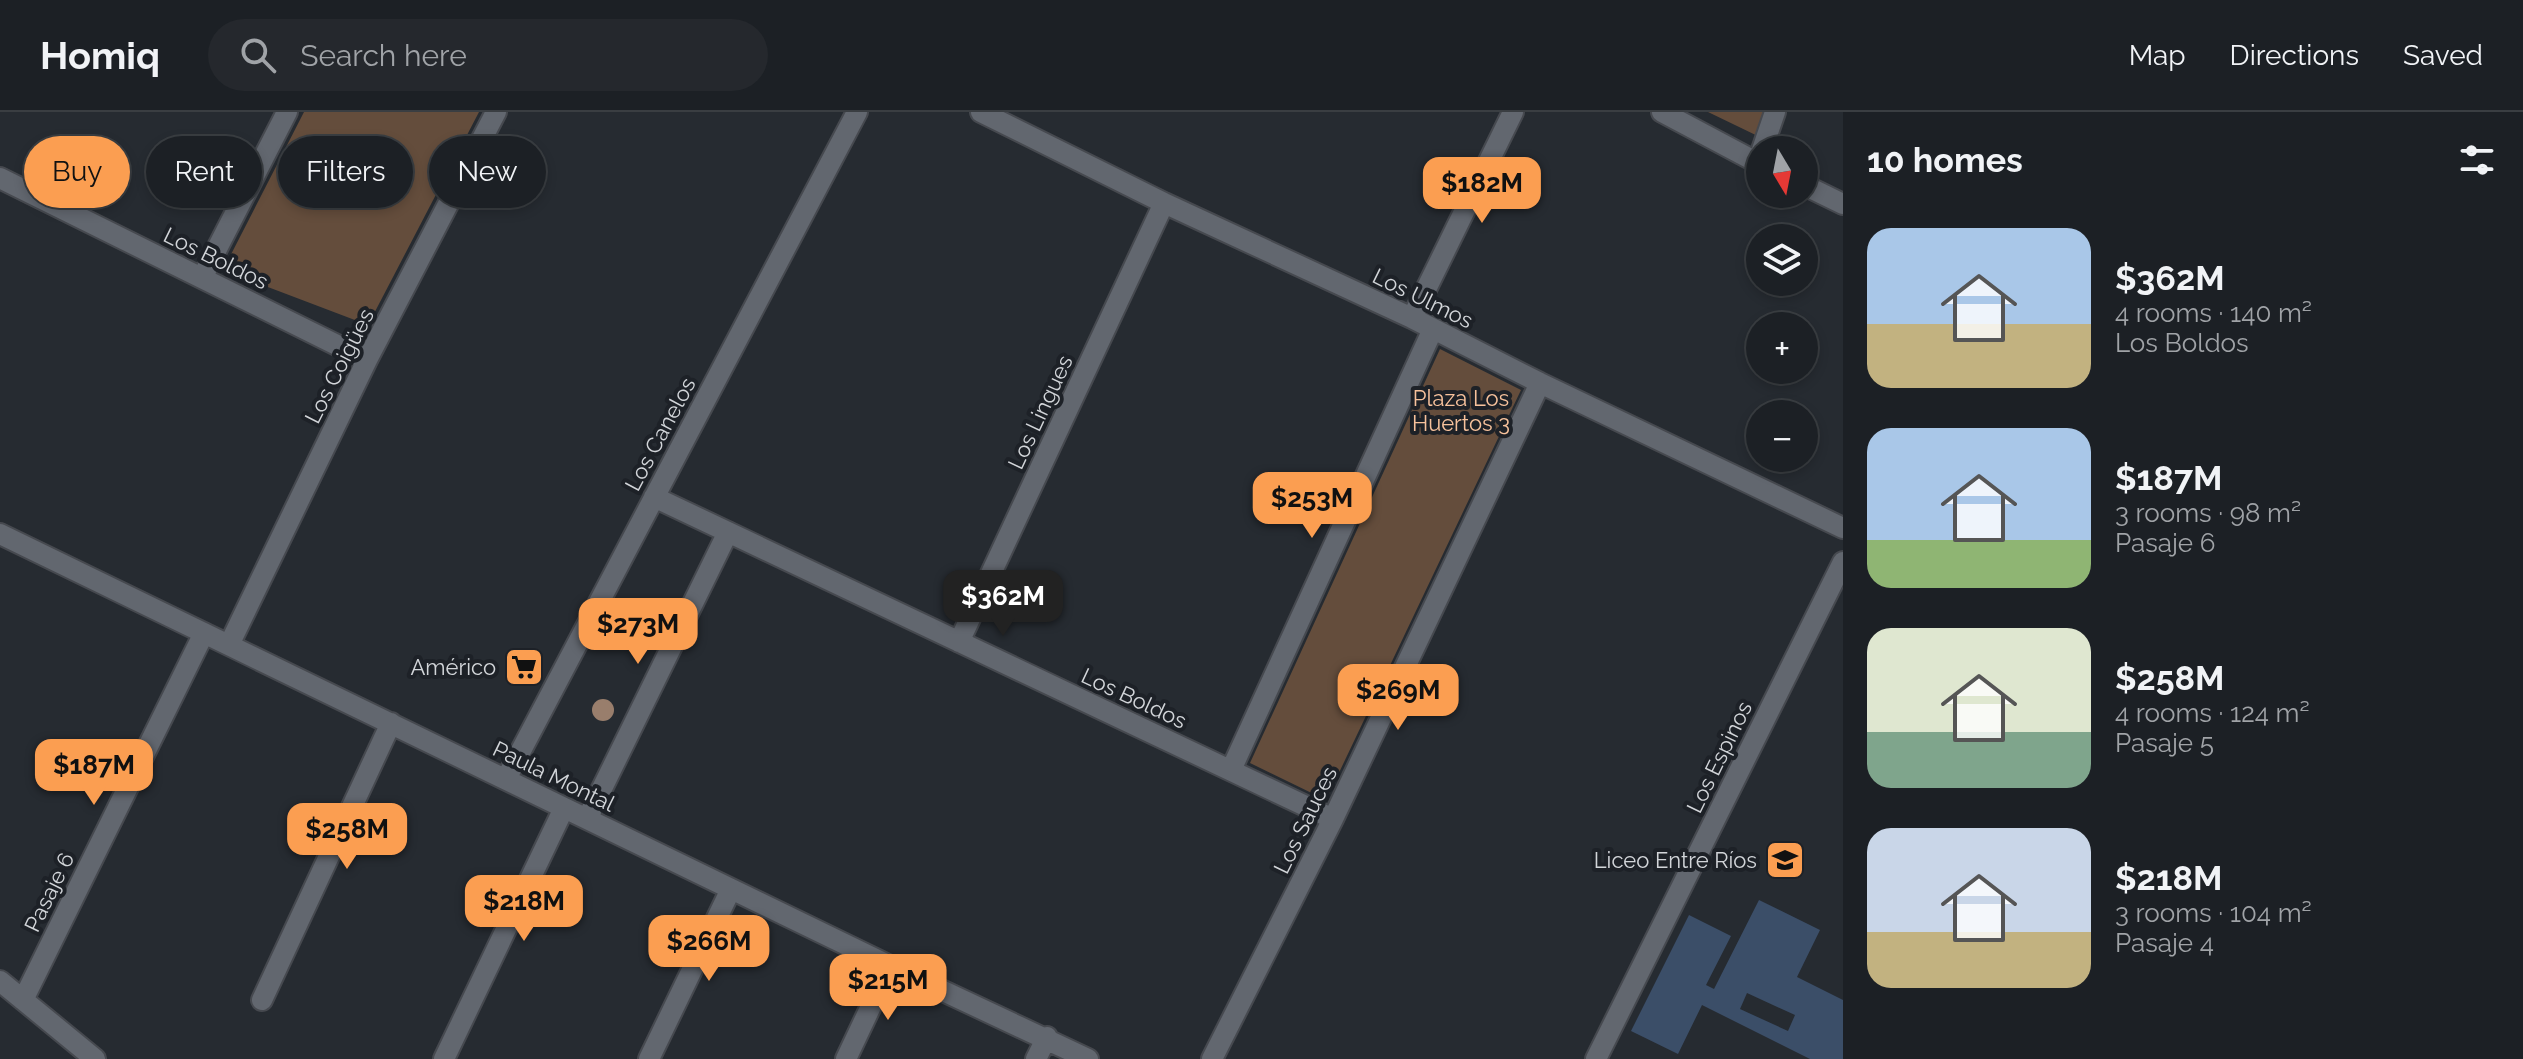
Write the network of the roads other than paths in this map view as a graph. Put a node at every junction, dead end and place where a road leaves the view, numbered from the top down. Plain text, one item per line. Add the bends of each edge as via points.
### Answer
1 (287, 112) edge
2 (496, 112) edge
3 (857, 112) edge
4 (981, 112) edge
5 (1513, 112) edge
6 (1662, 112) edge
7 (1775, 112) edge
8 (1767, 136) edge
9 (1746, 151) edge
10 (0, 178) edge
11 (1818, 192) edge
12 (1164, 203) junction
13 (1843, 204) edge
14 (202, 278) junction
15 (1412, 318) junction
16 (1433, 329) junction
17 (367, 360) junction
18 (1540, 383) junction
19 (654, 497) junction
20 (1843, 528) edge
21 (728, 532) junction
22 (0, 534) edge
23 (1843, 562) edge
24 (204, 633) junction
25 (959, 642) junction
26 (229, 645) junction
27 (391, 723) junction
28 (1231, 770) junction
29 (506, 779) junction
30 (564, 808) junction
31 (587, 819) junction
32 (1333, 819) junction
33 (731, 889) junction
34 (890, 966) junction
35 (0, 981) edge
36 (23, 1000) junction
37 (262, 1000) dead end
38 (1047, 1037) junction
39 (95, 1059) edge
40 (444, 1059) edge
41 (649, 1059) edge
42 (846, 1059) edge
43 (1036, 1059) edge
44 (1088, 1059) edge
45 (1212, 1059) edge
46 (1596, 1059) edge

1 - 14 street
2 - 17 street, Los Coigües
3 - 19 street, Los Canelos
4 - 12 street, Los Ulmos
5 - 15 street
6 - 9 street
7 - 8 street
10 - 14 street, Los Boldos
11 - 13 street
12 - 15 street, Los Ulmos
12 - 25 street, Los Lingues
14 - 17 street, Los Boldos
15 - 16 street, Los Ulmos
16 - 18 street, Los Ulmos
16 - 28 street
17 - 26 street, Los Coigües
18 - 20 street, Los Ulmos
18 - 32 street, Los Sauces
19 - 21 street, Los Boldos
19 - 29 street, Los Canelos
21 - 25 street, Los Boldos
21 - 31 street
22 - 24 street, Paula Montal
23 - 46 street, Los Espinos
24 - 26 street, Paula Montal
24 - 36 street, Pasaje 6
25 - 28 street, Los Boldos
26 - 27 street, Paula Montal
27 - 29 street, Paula Montal
27 - 37 street
28 - 32 street, Los Boldos
29 - 30 street, Paula Montal
30 - 31 street, Paula Montal
30 - 40 street
31 - 33 street, Paula Montal
32 - 45 street, Los Sauces
33 - 34 street, Paula Montal
33 - 41 street
34 - 38 street, Paula Montal
34 - 42 street
35 - 36 street
36 - 39 street
38 - 43 street
38 - 44 street, Paula Montal

